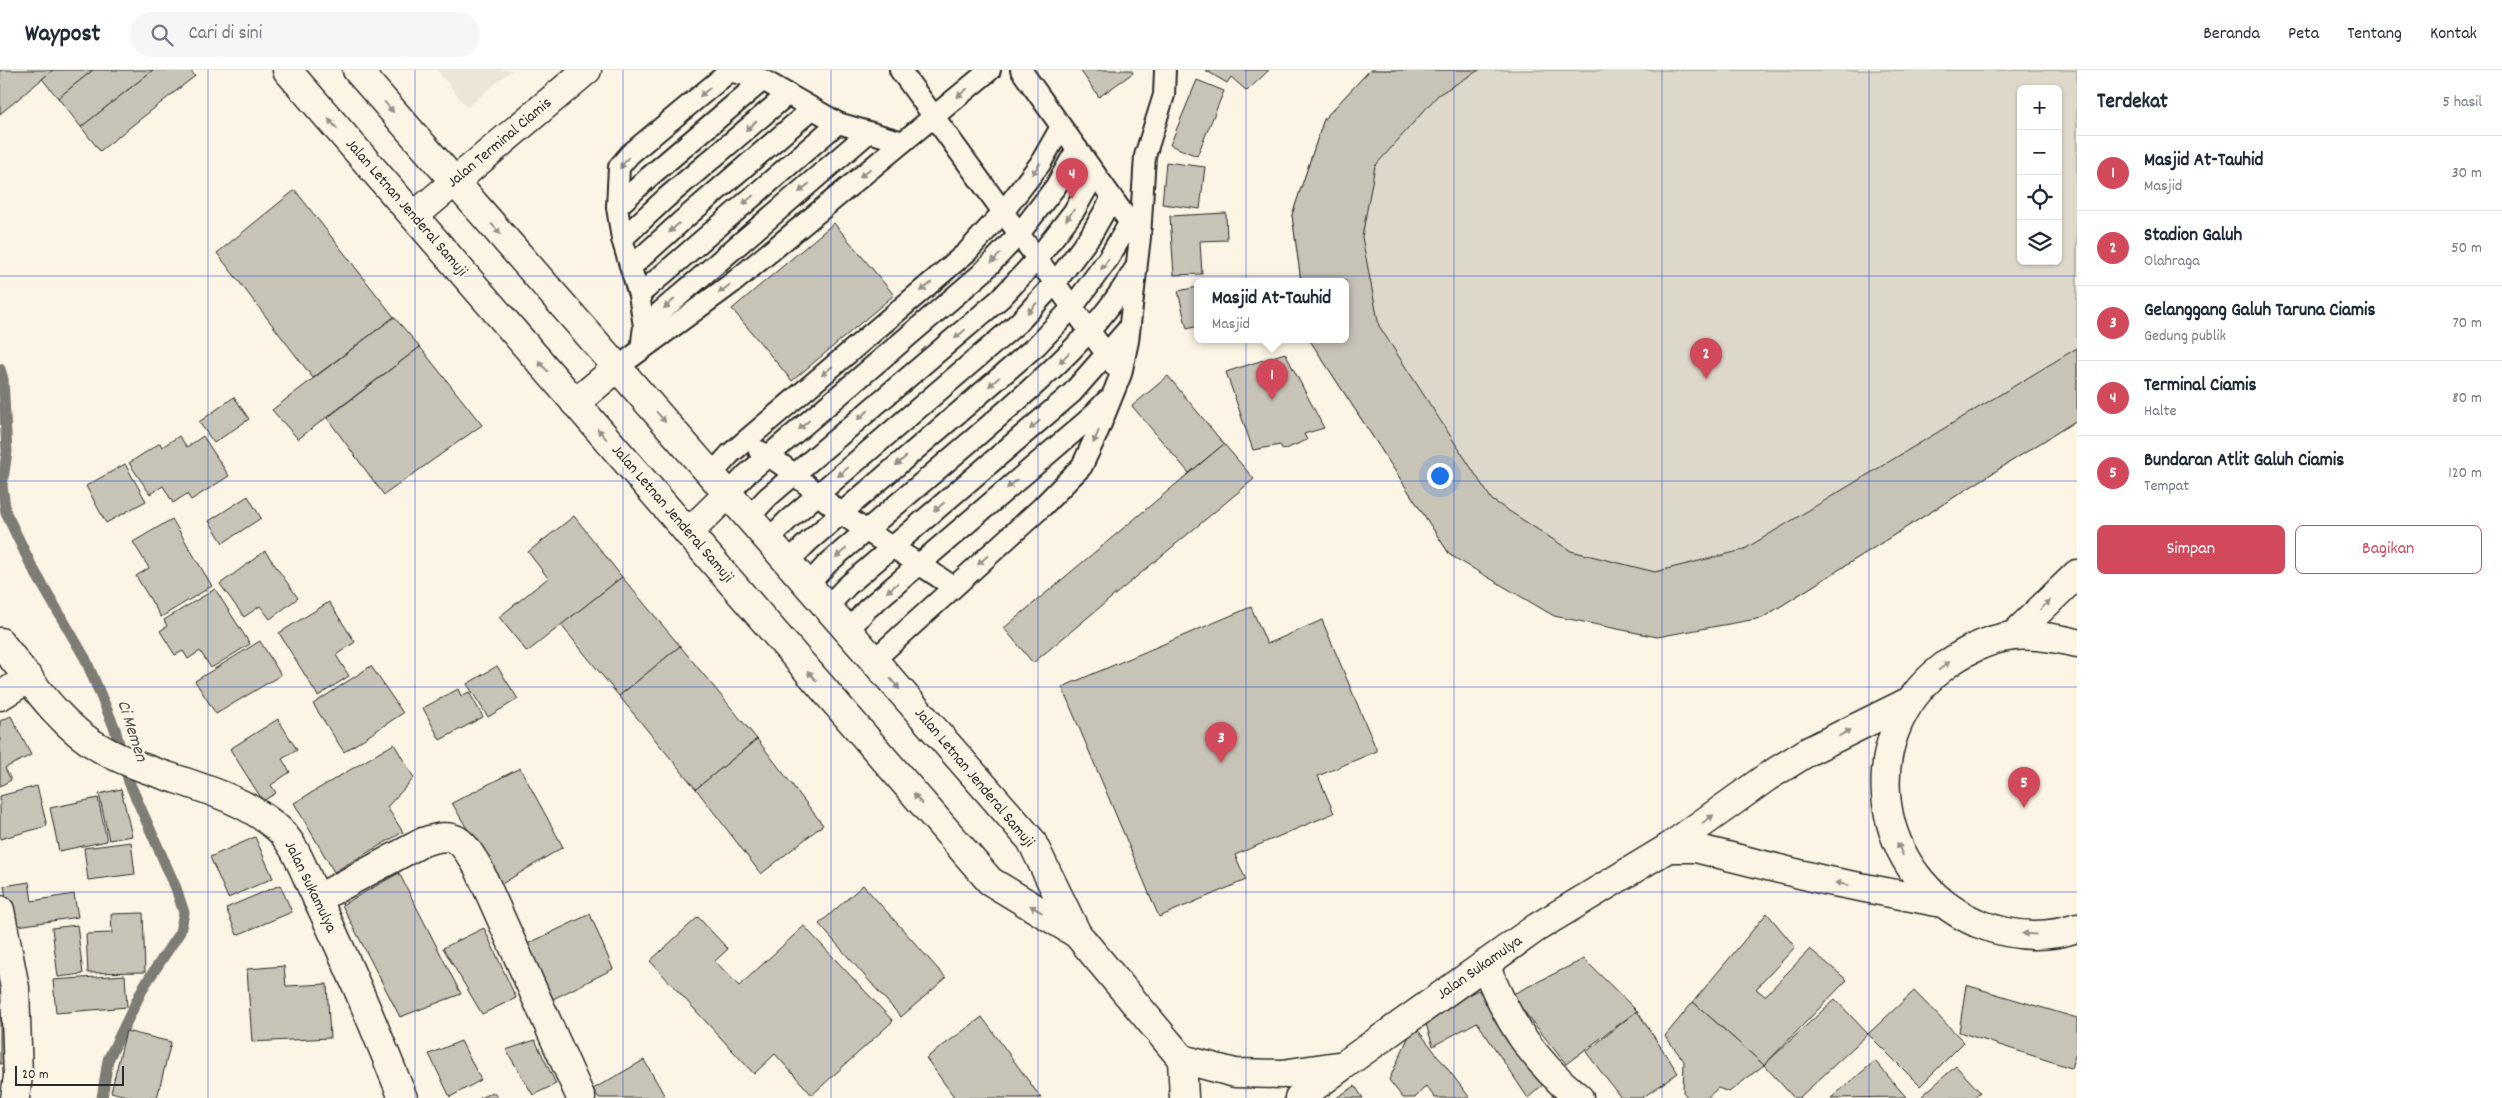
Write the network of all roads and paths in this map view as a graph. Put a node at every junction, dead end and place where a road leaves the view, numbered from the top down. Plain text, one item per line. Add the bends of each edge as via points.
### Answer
1 (286, 70) edge
2 (357, 70) edge
3 (587, 70) edge
4 (900, 70) edge
5 (990, 70) edge
6 (1021, 70) edge
7 (1165, 70) edge
8 (763, 80) junction
9 (788, 94) junction
10 (812, 109) junction
11 (934, 117) junction
12 (838, 123) junction
13 (1061, 127) junction
14 (868, 133) junction
15 (903, 142) junction
16 (1077, 149) junction
17 (1095, 174) junction
18 (455, 181) junction
19 (1112, 198) junction
20 (617, 207) junction
21 (1003, 212) junction
22 (414, 216) junction
23 (1135, 230) junction
24 (1019, 234) junction
25 (622, 239) junction
26 (1037, 259) junction
27 (1137, 265) junction
28 (631, 267) junction
29 (1055, 283) junction
30 (640, 295) junction
31 (1072, 308) junction
32 (644, 326) junction
33 (1129, 327) junction
34 (1089, 331) junction
35 (641, 350) junction
36 (1107, 355) junction
37 (618, 367) junction
38 (1121, 374) junction
39 (1113, 393) junction
40 (575, 403) junction
41 (743, 443) junction
42 (769, 456) junction
43 (796, 474) junction
44 (720, 484) junction
45 (818, 494) junction
46 (842, 513) junction
47 (749, 517) junction
48 (866, 530) junction
49 (688, 533) junction
50 (768, 540) junction
51 (893, 546) junction
52 (788, 562) junction
53 (920, 564) junction
54 (2077, 574) edge
55 (808, 585) junction
56 (953, 588) junction
57 (827, 606) junction
58 (848, 630) junction
59 (2013, 636) junction
60 (0, 642) edge
61 (2077, 643) edge
62 (874, 660) junction
63 (29, 678) junction
64 (0, 696) edge
65 (1910, 701) junction
66 (1668, 848) junction
67 (317, 899) junction
68 (1942, 903) junction
69 (0, 910) edge
70 (1077, 934) junction
71 (2073, 934) edge
72 (1484, 964) junction
73 (1182, 1059) junction
74 (1344, 1065) junction
75 (15, 1098) edge
76 (403, 1098) edge
77 (581, 1098) edge
78 (1184, 1098) edge
79 (1299, 1098) edge
80 (1579, 1098) edge

22 -> 1 main road, Jalan Letnan Jenderal Samuji
2 -> 18 main road, Jalan Letnan Jenderal Samuji
3 - 18 main road, Jalan Terminal Ciamis
4 - 11 lane
5 -> 11 lane
6 - 13 lane
7 - 23 lane via 1164,95 1144,156
8 - 9 lane
8 - 20 lane
8 -> 20 lane via 730,71 630,154 619,167
9 - 10 lane
9 -> 25 lane
10 - 12 lane
10 -> 28 lane
11 - 15 lane
11 - 21 lane
12 - 14 lane
12 -> 30 lane
13 - 16 lane
13 -> 21 lane via 1040,164
14 - 15 lane
14 -> 32 lane
15 -> 35 lane via 735,281
16 - 17 lane
16 - 24 lane via 1056,186
17 - 19 lane
17 -> 26 lane via 1074,211
18 - 22 main road, Jalan Terminal Ciamis
18 -> 37 main road, Jalan Letnan Jenderal Samuji
19 - 23 lane
19 - 29 lane via 1091,235
20 - 25 lane
21 - 24 lane
21 -> 41 lane via 967,252
40 -> 22 main road, Jalan Letnan Jenderal Samuji
23 - 27 lane
23 -> 31 lane via 1108,259
24 - 26 lane
24 -> 42 lane via 982,273
25 - 28 lane
26 - 29 lane
26 -> 43 lane via 1001,298
27 - 33 lane
27 - 34 lane
28 - 30 lane
29 - 31 lane
29 -> 45 lane via 1019,322
30 - 32 lane
31 - 34 lane
31 -> 46 lane via 1036,346
32 - 35 lane
33 - 36 lane
33 - 38 lane
34 - 36 lane
34 -> 48 lane via 1054,369
35 - 37 lane
36 - 38 lane
36 -> 51 lane via 1072,393
37 - 40 main road
37 -> 44 main road, Jalan Letnan Jenderal Samuji
38 - 39 lane
39 -> 53 lane via 1090,418
39 -> 56 lane via 1082,466
49 -> 40 main road, Jalan Letnan Jenderal Samuji
41 - 42 lane
41 - 44 lane
42 - 43 lane
42 - 44 lane via 747,474
43 - 45 lane
43 - 47 lane
44 - 47 main road, Jalan Letnan Jenderal Samuji
44 - 49 main road
45 - 46 lane
45 - 50 lane
46 - 48 lane
46 - 52 lane
47 - 50 main road, Jalan Letnan Jenderal Samuji
48 - 51 lane
48 -> 55 lane
70 -> 49 main road, Jalan Letnan Jenderal Samuji via 990,881
50 - 52 main road, Jalan Letnan Jenderal Samuji
51 - 53 lane
51 - 57 lane
52 - 55 main road, Jalan Letnan Jenderal Samuji
53 - 56 lane
53 -> 58 lane via 867,609
59 -> 54 main road
55 - 57 main road, Jalan Letnan Jenderal Samuji
56 - 62 lane
57 - 58 main road, Jalan Letnan Jenderal Samuji
58 - 62 main road, Jalan Letnan Jenderal Samuji
59 - 61 main road via 2050,636
65 -> 59 main road via 1930,677 1954,658 1983,644
60 - 63 main road, Jalan Sukamulya
62 -> 70 main road, Jalan Letnan Jenderal Samuji via 1031,840
63 - 64 main road
63 - 67 main road, Jalan Sukamulya via 70,726 102,750 232,800 271,823 290,844
66 -> 65 main road, Jalan Sukamulya via 1810,751
68 -> 65 main road via 1919,880 1906,860 1890,823 1885,792 1887,760 1895,729
68 -> 66 main road via 1824,880 1695,848
66 - 72 main road, Jalan Sukamulya via 1536,928
67 - 76 main road, Jalan Sukamulya via 376,1029
67 - 77 main road via 423,842 442,836 457,839 478,867
71 -> 68 main road via 2014,934 1980,924
69 - 75 main road via 15,988 18,1076
70 - 73 main road, Jalan Letnan Jenderal Samuji
72 - 74 main road, Jalan Sukamulya
72 - 80 main road via 1498,998 1521,1038 1555,1079
73 - 74 main road via 1235,1073 1282,1074
73 - 78 main road
74 - 79 main road, Jalan Sukamulya

